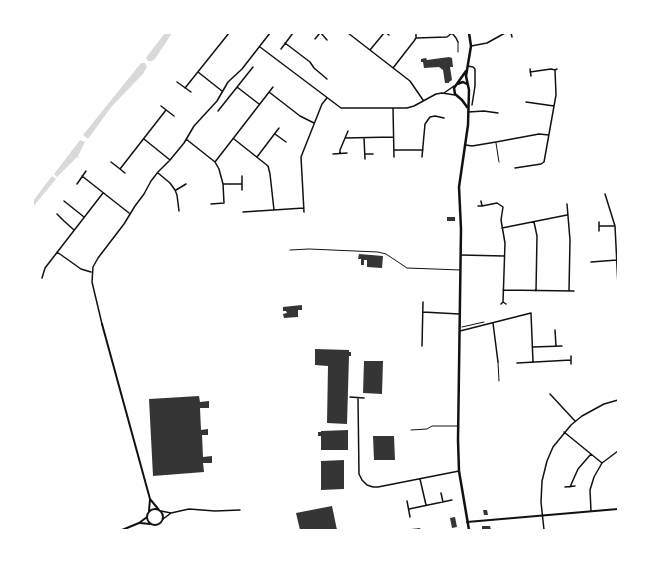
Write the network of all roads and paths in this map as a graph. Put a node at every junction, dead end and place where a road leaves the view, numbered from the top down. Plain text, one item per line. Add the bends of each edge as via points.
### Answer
1 (229, 33) edge
2 (270, 33) edge
3 (293, 33) edge
4 (320, 33) edge
5 (348, 33) edge
6 (385, 33) edge
7 (416, 33) edge
8 (452, 33) edge
9 (469, 33) edge
10 (505, 33) edge
11 (511, 33) edge
12 (389, 35) dead end
13 (512, 37) dead end
14 (416, 38) junction
15 (315, 39) dead end
16 (327, 40) dead end
17 (458, 42) joint
18 (285, 43) junction
19 (471, 46) junction
20 (260, 47) junction
21 (280, 49) dead end
22 (370, 50) junction
23 (458, 52) dead end
24 (468, 66) junction
25 (253, 67) dead end
26 (393, 68) junction
27 (530, 69) dead end
28 (466, 70) junction
29 (198, 72) junction
30 (530, 72) junction
31 (531, 76) dead end
32 (327, 79) dead end
33 (177, 82) dead end
34 (468, 84) junction
35 (456, 85) junction
36 (273, 86) dead end
37 (237, 87) junction
38 (185, 88) junction
39 (222, 91) junction
40 (191, 92) dead end
41 (269, 92) junction
42 (469, 92) junction
43 (442, 93) junction
44 (459, 96) junction
45 (327, 98) junction
46 (423, 100) junction
47 (526, 102) dead end
48 (259, 104) junction
49 (472, 105) dead end
50 (161, 106) dead end
51 (554, 106) junction
52 (393, 108) junction
53 (468, 108) junction
54 (166, 110) junction
55 (218, 111) dead end
56 (468, 112) junction
57 (498, 113) dead end
58 (174, 116) dead end
59 (444, 118) dead end
60 (314, 123) junction
61 (279, 128) dead end
62 (348, 131) dead end
63 (275, 134) junction
64 (549, 135) junction
65 (394, 137) junction
66 (144, 138) junction
67 (234, 138) junction
68 (345, 138) junction
69 (364, 138) junction
70 (186, 139) junction
71 (286, 142) dead end
72 (496, 142) junction
73 (464, 145) junction
74 (394, 150) junction
75 (423, 150) junction
76 (347, 153) dead end
77 (333, 154) dead end
78 (340, 154) junction
79 (364, 154) junction
80 (373, 154) dead end
81 (257, 157) junction
82 (394, 157) dead end
83 (422, 157) dead end
84 (365, 159) dead end
85 (170, 160) junction
86 (111, 162) dead end
87 (215, 162) junction
88 (499, 162) dead end
89 (515, 168) dead end
90 (120, 169) junction
91 (86, 171) dead end
92 (126, 173) dead end
93 (157, 173) junction
94 (82, 176) junction
95 (242, 176) dead end
96 (76, 184) dead end
97 (186, 184) dead end
98 (223, 184) junction
99 (242, 184) junction
100 (176, 190) junction
101 (242, 190) dead end
102 (103, 193) junction
103 (605, 194) dead end
104 (64, 201) dead end
105 (481, 201) dead end
106 (211, 204) dead end
107 (566, 204) dead end
108 (478, 206) dead end
109 (482, 206) junction
110 (304, 208) junction
111 (274, 210) junction
112 (179, 211) dead end
113 (243, 212) dead end
114 (304, 212) dead end
115 (57, 214) dead end
116 (130, 214) junction
117 (568, 215) junction
118 (84, 217) junction
119 (534, 222) junction
120 (599, 222) dead end
121 (599, 226) junction
122 (615, 226) junction
123 (502, 228) junction
124 (74, 230) junction
125 (599, 231) dead end
126 (290, 250) dead end
127 (57, 252) junction
128 (461, 254) junction
129 (504, 256) junction
130 (617, 260) junction
131 (591, 262) dead end
132 (461, 270) junction
133 (92, 272) junction
134 (42, 278) dead end
135 (618, 286) edge
136 (503, 290) junction
137 (536, 291) junction
138 (569, 291) junction
139 (574, 291) dead end
140 (423, 302) dead end
141 (506, 304) dead end
142 (423, 312) junction
143 (460, 314) junction
144 (484, 322) dead end
145 (492, 323) junction
146 (102, 324) joint
147 (460, 327) junction
148 (555, 330) dead end
149 (460, 331) junction
150 (555, 333) junction
151 (559, 333) dead end
152 (422, 346) dead end
153 (556, 346) junction
154 (562, 346) dead end
155 (533, 347) junction
156 (571, 356) dead end
157 (571, 360) junction
158 (498, 362) joint
159 (533, 362) junction
160 (517, 363) dead end
161 (571, 364) dead end
162 (498, 381) dead end
163 (550, 394) dead end
164 (350, 398) dead end
165 (358, 398) junction
166 (364, 398) dead end
167 (618, 400) edge
168 (575, 421) junction
169 (458, 426) junction
170 (412, 430) dead end
171 (564, 432) junction
172 (618, 452) edge
173 (590, 454) junction
174 (602, 463) junction
175 (459, 471) junction
176 (420, 479) junction
177 (575, 486) dead end
178 (565, 487) dead end
179 (570, 487) junction
180 (441, 493) dead end
181 (150, 499) junction
182 (452, 500) dead end
183 (407, 501) dead end
184 (443, 502) junction
185 (426, 505) junction
186 (409, 509) junction
187 (618, 509) edge
188 (160, 510) junction
189 (240, 510) dead end
190 (149, 512) junction
191 (591, 512) junction
192 (171, 513) junction
193 (542, 516) junction
194 (147, 517) junction
195 (410, 517) dead end
196 (163, 519) junction
197 (467, 522) junction
198 (139, 523) junction
199 (153, 525) junction
200 (122, 530) edge
201 (469, 530) edge
202 (544, 530) edge

1 - 29 street
2 - 20 street
3 - 18 street
4 - 15 street
4 - 16 street
5 - 22 street
6 - 12 street
6 - 22 street
7 - 14 street
8 - 14 street via 447,37
8 - 17 street
9 - 19 main road
10 - 19 street via 487,43
11 - 13 street
14 - 26 street
17 - 23 lane
18 - 21 street
18 - 32 street
19 - 24 main road
20 - 39 street
20 - 45 street
22 - 26 street
24 - 28 main road
24 - 49 street via 475,69
25 - 37 street
26 - 46 street via 410,81
27 - 30 street
28 - 34 main road
28 - 35 main road
29 - 38 street
29 - 39 street
30 - 31 street
30 - 51 street via 556,70
33 - 38 street
34 - 35 main road via 463,82
34 - 42 main road
35 - 43 street
35 - 44 main road via 454,92
36 - 41 street
37 - 48 street
37 - 55 street
38 - 40 street
39 - 70 street
41 - 48 street
41 - 60 street via 300,116
42 - 44 main road via 465,96
42 - 53 main road
43 - 44 street
43 - 46 street
44 - 53 main road
45 - 52 street via 341,108
45 - 60 street
46 - 52 street via 410,107
47 - 51 street
48 - 67 street
50 - 54 street
51 - 64 street
52 - 65 street
53 - 56 main road
54 - 58 street
54 - 66 street
56 - 57 street
56 - 73 main road
59 - 75 street via 435,116 427,121 424,128
60 - 110 street via 301,157
61 - 63 street
62 - 68 street
63 - 71 street
63 - 81 street
64 - 72 street via 539,134
64 - 89 street via 544,162
65 - 69 street
65 - 74 street
66 - 85 street
66 - 90 street
67 - 81 street
67 - 87 street
68 - 69 street
68 - 78 street
69 - 79 street
70 - 85 street
70 - 87 street
72 - 73 street
72 - 88 lane
73 - 128 main road via 459,187
74 - 75 street
74 - 82 street
75 - 83 street
76 - 78 street
77 - 78 street
79 - 80 street
79 - 84 street
81 - 111 street via 270,170
85 - 93 street
86 - 90 street
87 - 98 street
90 - 92 street
91 - 94 street
93 - 100 street
93 - 116 street
94 - 96 street
94 - 102 street
95 - 99 street
97 - 100 street
98 - 99 street
98 - 106 street via 224,203
99 - 101 street
100 - 112 street
102 - 116 street
102 - 118 street
103 - 122 street
104 - 118 street
105 - 109 street
107 - 117 street
108 - 109 street
109 - 123 street via 497,203 503,207
110 - 111 street
110 - 114 street
111 - 113 street
115 - 124 street
116 - 133 street via 100,254
117 - 119 street
117 - 138 street
118 - 124 street
119 - 123 street
119 - 137 street via 537,236
120 - 121 street
121 - 122 street
121 - 125 street
122 - 130 street
123 - 129 street
124 - 127 street
126 - 132 lane via 380,252 407,268
127 - 133 street via 81,269
127 - 134 street via 45,268
128 - 129 street
128 - 132 main road
129 - 136 street
130 - 131 street
130 - 135 street
132 - 143 main road
133 - 146 street via 93,288
136 - 137 street
136 - 141 street via 502,303
137 - 138 street
138 - 139 street
140 - 142 street
142 - 143 street
142 - 152 street
143 - 147 main road
144 - 147 path
145 - 149 street
145 - 155 street via 531,313
145 - 158 street
146 - 181 street
147 - 149 main road
148 - 150 street
149 - 169 main road
150 - 151 street
150 - 153 street
153 - 154 street
153 - 155 street
155 - 159 street
156 - 157 street
157 - 159 street
157 - 161 street
158 - 162 lane
159 - 160 street
163 - 168 street
164 - 165 street
165 - 166 street
165 - 176 street via 359,470 363,482 375,488
167 - 168 street via 593,409
168 - 171 street
169 - 170 lane via 432,426
169 - 175 main road
171 - 173 street
171 - 193 street via 544,467 541,487
172 - 174 street
173 - 174 street
173 - 179 street via 578,469
174 - 191 street via 591,486
175 - 176 street
175 - 197 main road
176 - 185 street
177 - 179 street
178 - 179 street
180 - 184 street
181 - 188 street
181 - 190 street
182 - 184 street
183 - 186 street
184 - 185 street
185 - 186 street
186 - 195 street
187 - 191 street
188 - 190 street via 154,509
188 - 192 street
188 - 196 street
189 - 192 street via 189,509
190 - 194 street
191 - 193 street
192 - 196 street
193 - 197 street
193 - 202 street
194 - 198 street
194 - 199 street
196 - 199 street via 161,523
197 - 201 main road
198 - 199 street
198 - 200 street

